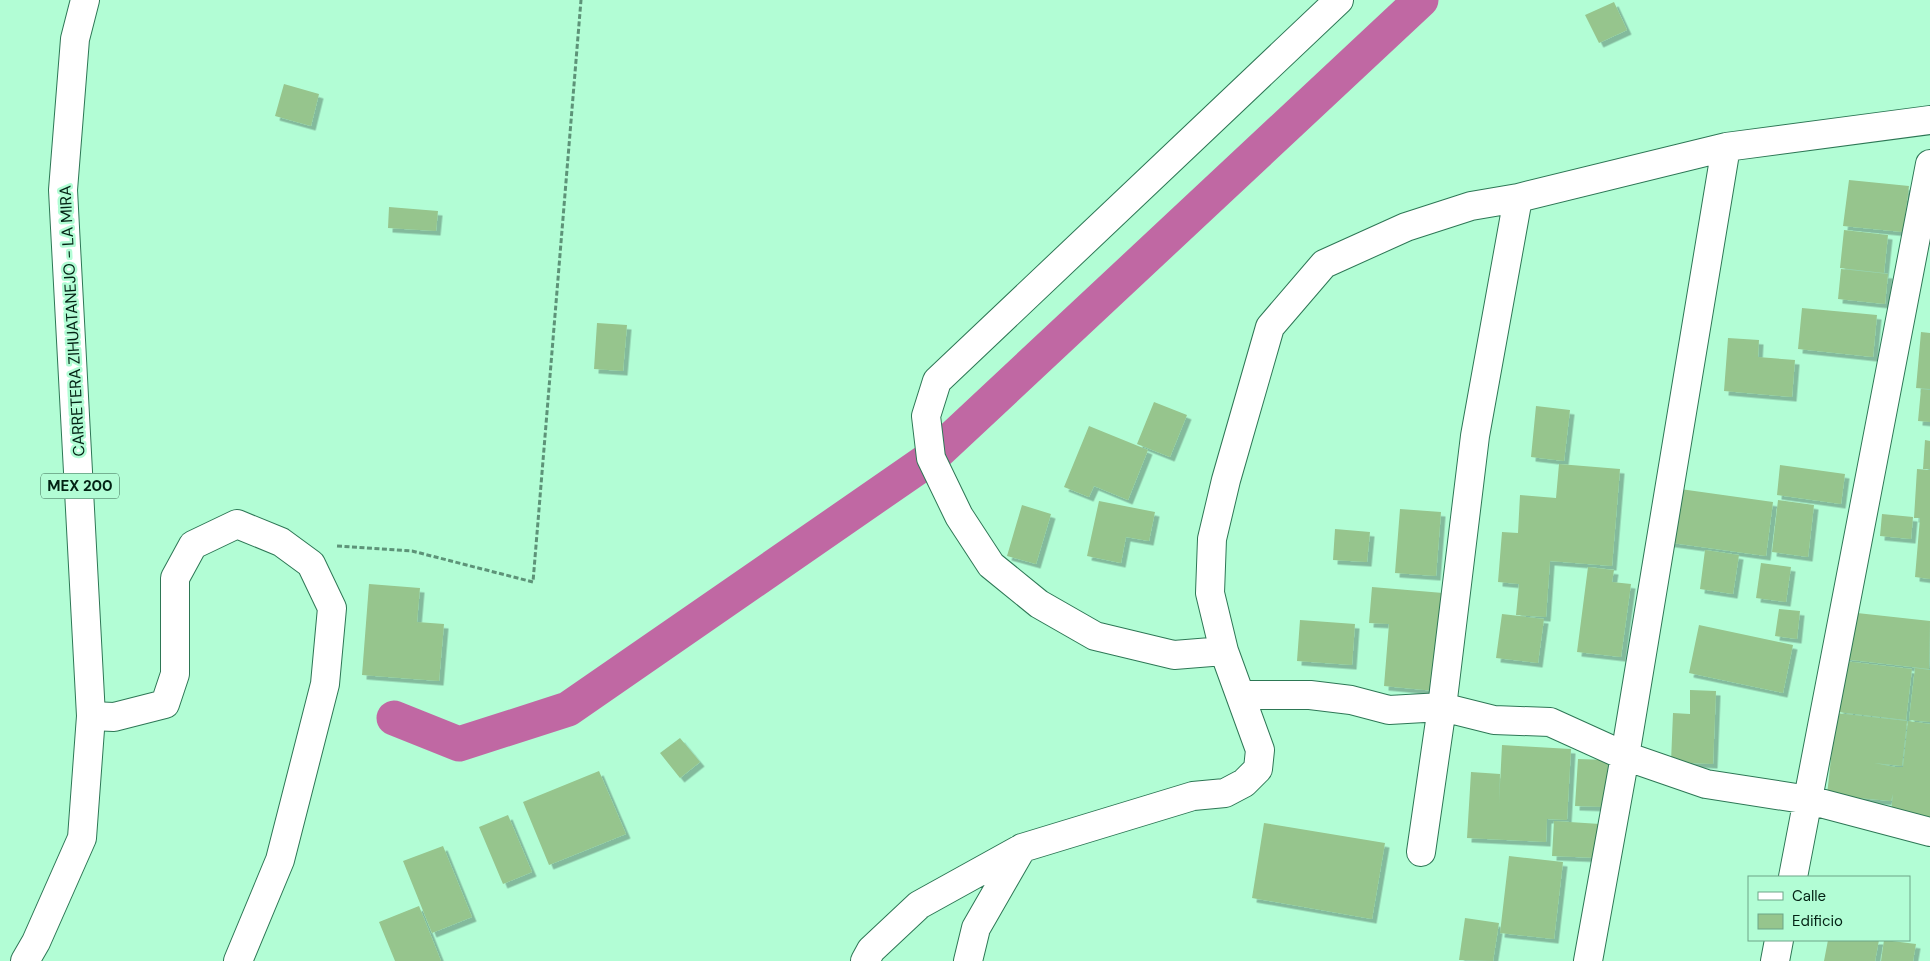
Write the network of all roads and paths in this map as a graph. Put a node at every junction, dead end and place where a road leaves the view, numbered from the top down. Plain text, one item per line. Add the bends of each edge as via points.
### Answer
1 (85, 0) edge
2 (581, 0) edge
3 (1339, 0) edge
4 (1930, 120) edge
5 (1726, 147) junction
6 (1930, 164) edge
7 (1518, 198) junction
8 (328, 546) dead end
9 (1224, 651) junction
10 (1241, 695) junction
11 (1442, 707) junction
12 (91, 716) junction
13 (1625, 756) junction
14 (1809, 800) junction
15 (1930, 832) edge
16 (1022, 848) junction
17 (1421, 852) dead end
18 (1792, 876) edge
19 (1779, 941) edge
20 (25, 961) edge
21 (238, 961) edge
22 (865, 961) edge
23 (968, 961) edge
24 (1588, 961) edge
25 (1775, 961) edge

1 - 12 main road, CARRETERA ZIHUATANEJO - LA MIRA / MEX 200 via 75,38 63,190
2 - 8 path via 533,582 412,551
3 - 9 main road via 938,381 926,416 932,458 959,516 991,565 1039,604 1095,636 1174,656
4 - 5 main road
5 - 7 main road
5 - 13 main road
6 - 14 main road
7 - 9 main road via 1471,206 1406,227 1324,264 1270,327 1212,539 1210,593
7 - 11 main road via 1475,436
9 - 10 main road
10 - 11 main road via 1310,695 1351,700 1389,710
10 - 16 main road via 1260,750 1258,769 1244,783 1225,793 1193,796
11 - 13 main road via 1494,720 1550,722
11 - 17 main road
12 - 20 main road, CARRETERA ZIHUATANEJO - LA MIRA / MEX 200 via 82,838
12 - 21 main road via 114,718 165,704 175,674 175,578 193,545 237,524 281,542 311,564 332,608 325,684 280,860
13 - 14 main road via 1706,784
13 - 24 main road
14 - 15 main road
14 - 18 main road
16 - 22 main road via 919,905 871,950
16 - 23 main road via 976,928
19 - 25 main road

